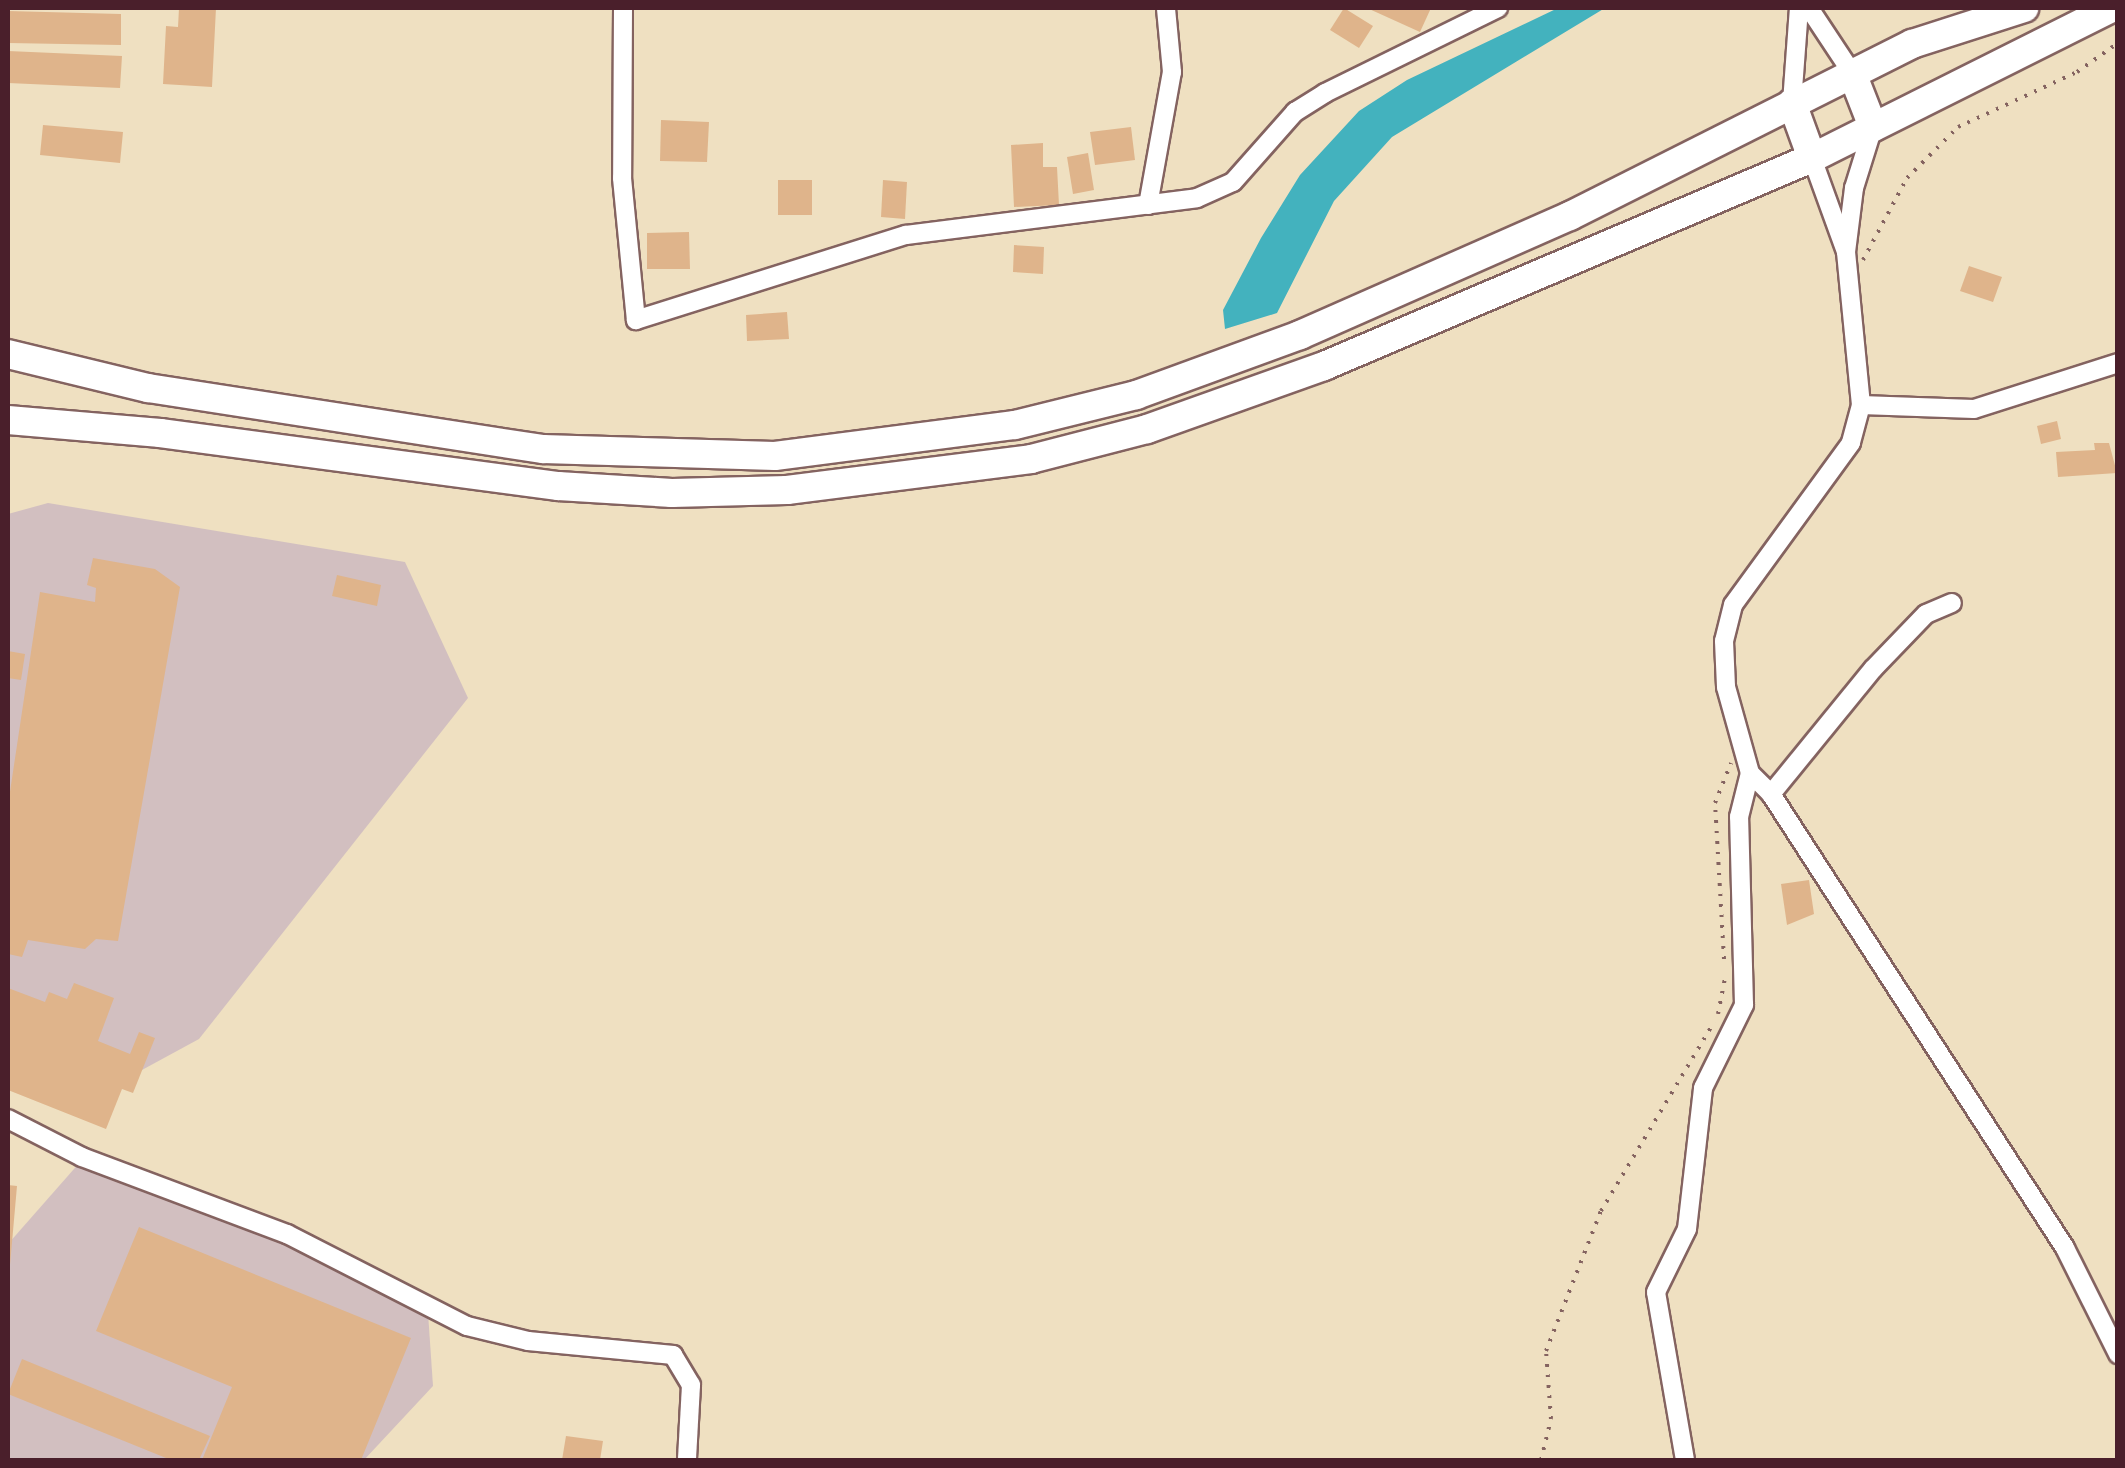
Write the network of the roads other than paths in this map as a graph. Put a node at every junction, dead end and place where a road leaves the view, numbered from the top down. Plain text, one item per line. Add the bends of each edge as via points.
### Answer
1 (623, 8) edge
2 (1166, 8) edge
3 (1498, 8) edge
4 (1799, 8) edge
5 (1809, 8) edge
6 (2024, 8) edge
7 (2112, 8) edge
8 (1852, 73) junction
9 (1792, 102) junction
10 (1874, 127) junction
11 (1812, 158) junction
12 (1148, 205) junction
13 (1846, 252) junction
14 (8, 354) edge
15 (2118, 363) edge
16 (1861, 405) junction
17 (8, 420) edge
18 (1952, 603) dead end
19 (1750, 773) junction
20 (1771, 794) junction
21 (8, 1119) edge
22 (2118, 1354) edge
23 (687, 1460) edge
24 (1685, 1460) edge

1 - 12 street via 622,178 636,320 906,235
2 - 12 street via 1172,72
3 - 12 street via 1295,112 1232,182 1198,198
4 - 9 street
5 - 8 street
6 - 8 highway via 1912,44
7 - 10 highway
8 - 9 highway
8 - 10 highway
9 - 11 highway
9 - 14 highway via 1570,216 1207,372 1015,425 915,440 775,456 542,448 148,388
10 - 11 highway
10 - 13 street via 1854,188
11 - 13 street
11 - 17 highway via 1226,404 1030,459 928,476 672,494
13 - 16 street
15 - 16 street via 1974,409
16 - 19 street via 1840,459 1733,606 1724,641 1726,687
18 - 20 street via 1926,614 1873,669
19 - 20 street
19 - 24 street via 1739,817 1744,1004 1703,1088 1686,1230 1656,1292
20 - 22 street via 2065,1248
21 - 23 street via 82,1157 288,1234 496,1336 673,1355 691,1384

